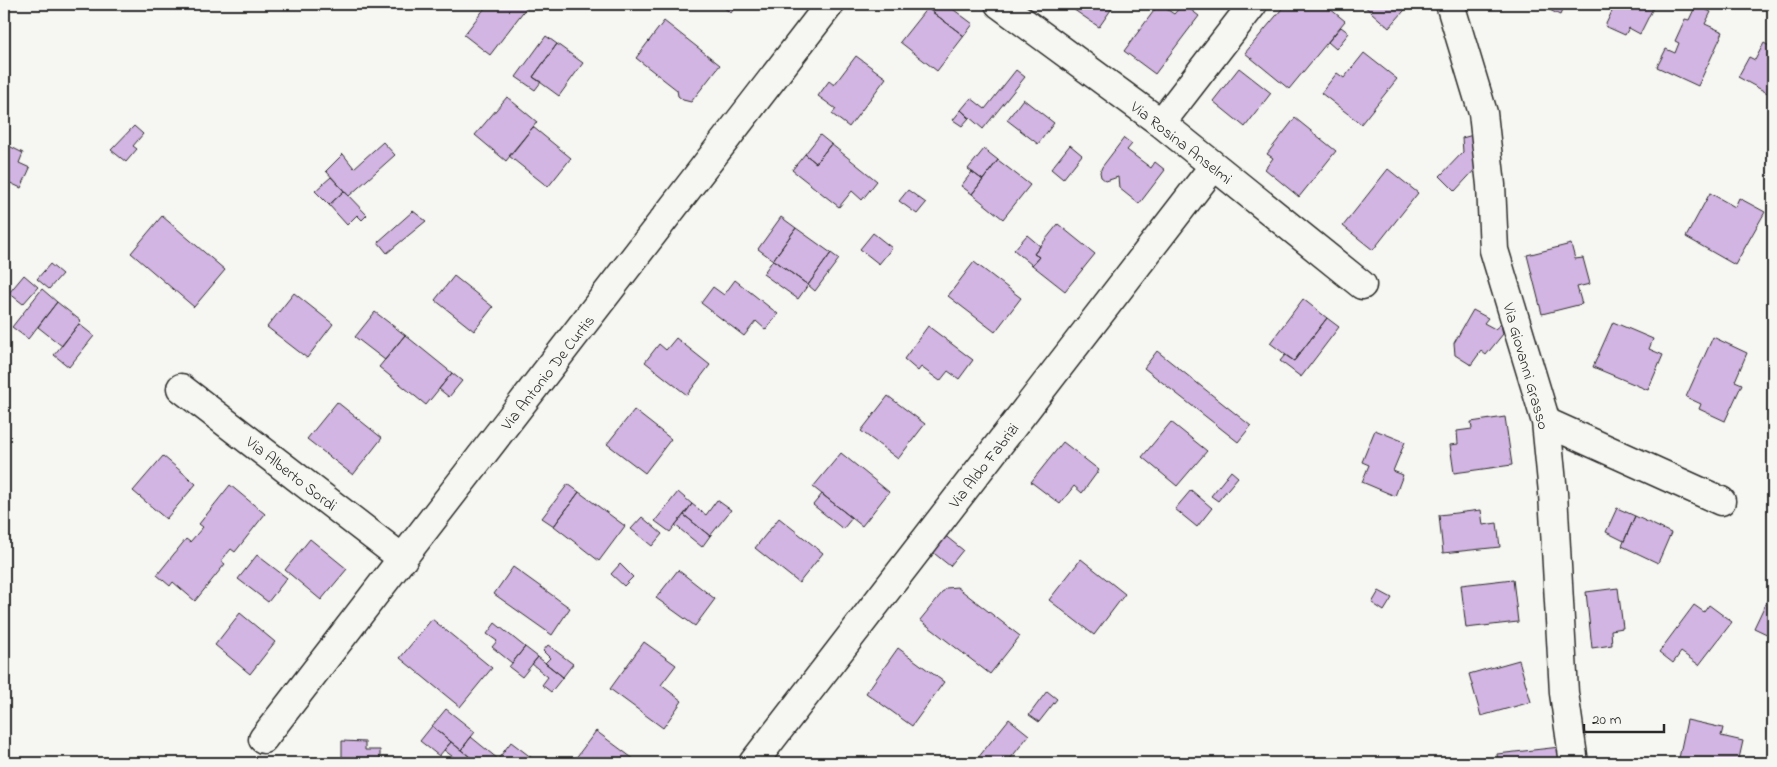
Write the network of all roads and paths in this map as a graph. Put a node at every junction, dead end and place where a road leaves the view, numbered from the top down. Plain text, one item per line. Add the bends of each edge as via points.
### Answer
1 (830, 4) edge
2 (999, 4) edge
3 (1254, 4) edge
4 (1450, 4) edge
5 (1161, 124) junction
6 (1214, 167) junction
7 (1362, 285) dead end
8 (181, 388) dead end
9 (1546, 422) junction
10 (1721, 501) dead end
11 (403, 559) junction
12 (263, 739) dead end
13 (753, 763) edge
14 (1574, 763) edge

1 - 11 street, Via Antonio De Curtis
2 - 5 street, Via Rosina Anselmi
3 - 5 street
4 - 9 street, Via Giovanni Grasso via 1483,113 1492,185 1494,250
5 - 6 street, Via Rosina Anselmi
6 - 7 street, Via Rosina Anselmi
6 - 13 street, Via Aldo Fabrizi
8 - 11 street, Via Alberto Sordi
9 - 10 street
9 - 14 street, Via Giovanni Grasso via 1564,693
11 - 12 street, Via Antonio De Curtis

